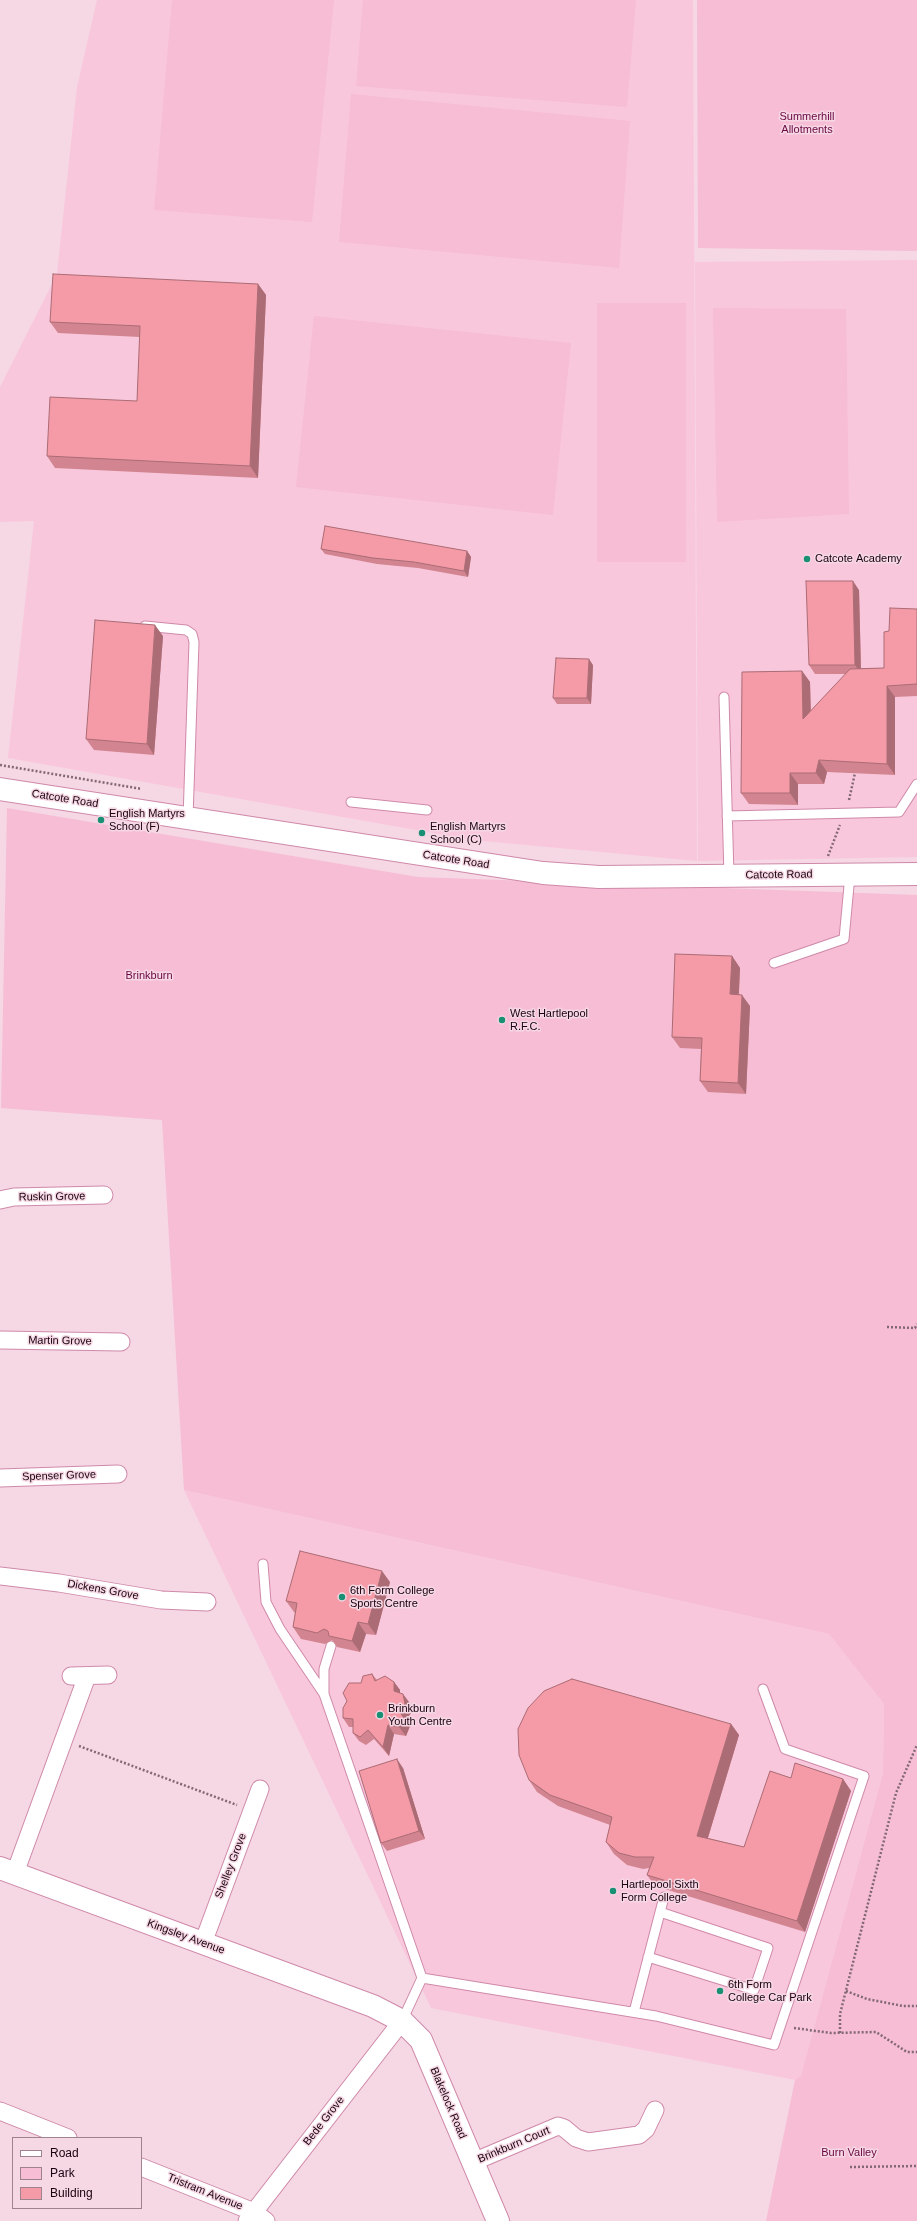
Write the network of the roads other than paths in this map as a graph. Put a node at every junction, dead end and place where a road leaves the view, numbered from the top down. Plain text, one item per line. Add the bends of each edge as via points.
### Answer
1 (138, 625) edge
2 (724, 697) dead end
3 (916, 788) edge
4 (0, 789) edge
5 (351, 802) dead end
6 (427, 810) dead end
7 (727, 816) junction
8 (188, 818) junction
9 (917, 874) edge
10 (850, 875) junction
11 (729, 876) junction
12 (774, 963) dead end
13 (104, 1195) dead end
14 (0, 1200) edge
15 (0, 1340) edge
16 (121, 1342) dead end
17 (118, 1474) dead end
18 (0, 1478) edge
19 (263, 1564) dead end
20 (0, 1576) edge
21 (207, 1602) dead end
22 (331, 1646) edge
23 (108, 1675) dead end
24 (763, 1689) dead end
25 (324, 1694) junction
26 (260, 1789) dead end
27 (7, 1871) edge
28 (664, 1897) edge
29 (660, 1912) junction
30 (202, 1943) junction
31 (648, 1957) junction
32 (422, 1978) junction
33 (372, 2006) joint
34 (634, 2012) junction
35 (402, 2021) junction
36 (655, 2110) dead end
37 (0, 2111) edge
38 (65, 2137) edge
39 (473, 2162) junction
40 (142, 2167) edge
41 (256, 2218) edge
42 (498, 2221) edge

1 - 8 lane via 180,628 193,637
2 - 7 lane
3 - 7 lane via 899,812
4 - 8 street, Catcote Road
5 - 6 lane
7 - 11 lane
8 - 11 street, Catcote Road via 543,873 599,877
9 - 10 street, Catcote Road
10 - 11 street, Catcote Road
10 - 12 lane via 844,939
13 - 14 street, Ruskin Grove via 14,1197
15 - 16 street, Martin Grove
17 - 18 street, Spenser Grove
19 - 25 lane via 266,1602 280,1629
20 - 21 street, Dickens Grove via 161,1600
22 - 25 lane via 324,1669
23 - 27 street via 79,1676 64,1741
24 - 34 lane via 785,1749 864,1776 774,2045
25 - 32 lane via 356,1775
26 - 30 street, Shelley Grove
27 - 30 street, Kingsley Avenue
28 - 29 lane
29 - 31 lane
29 - 31 lane via 768,1948 754,1990
30 - 33 street, Kingsley Avenue
31 - 34 lane
32 - 34 lane
32 - 35 lane
33 - 35 street, Blakelock Road
35 - 39 street, Blakelock Road via 421,2040
35 - 41 street, Bede Grove
36 - 39 street, Brinkburn Court via 646,2129 639,2135 588,2142 576,2138 558,2126
37 - 38 street
39 - 42 street, Blakelock Road
40 - 41 street, Tristram Avenue

